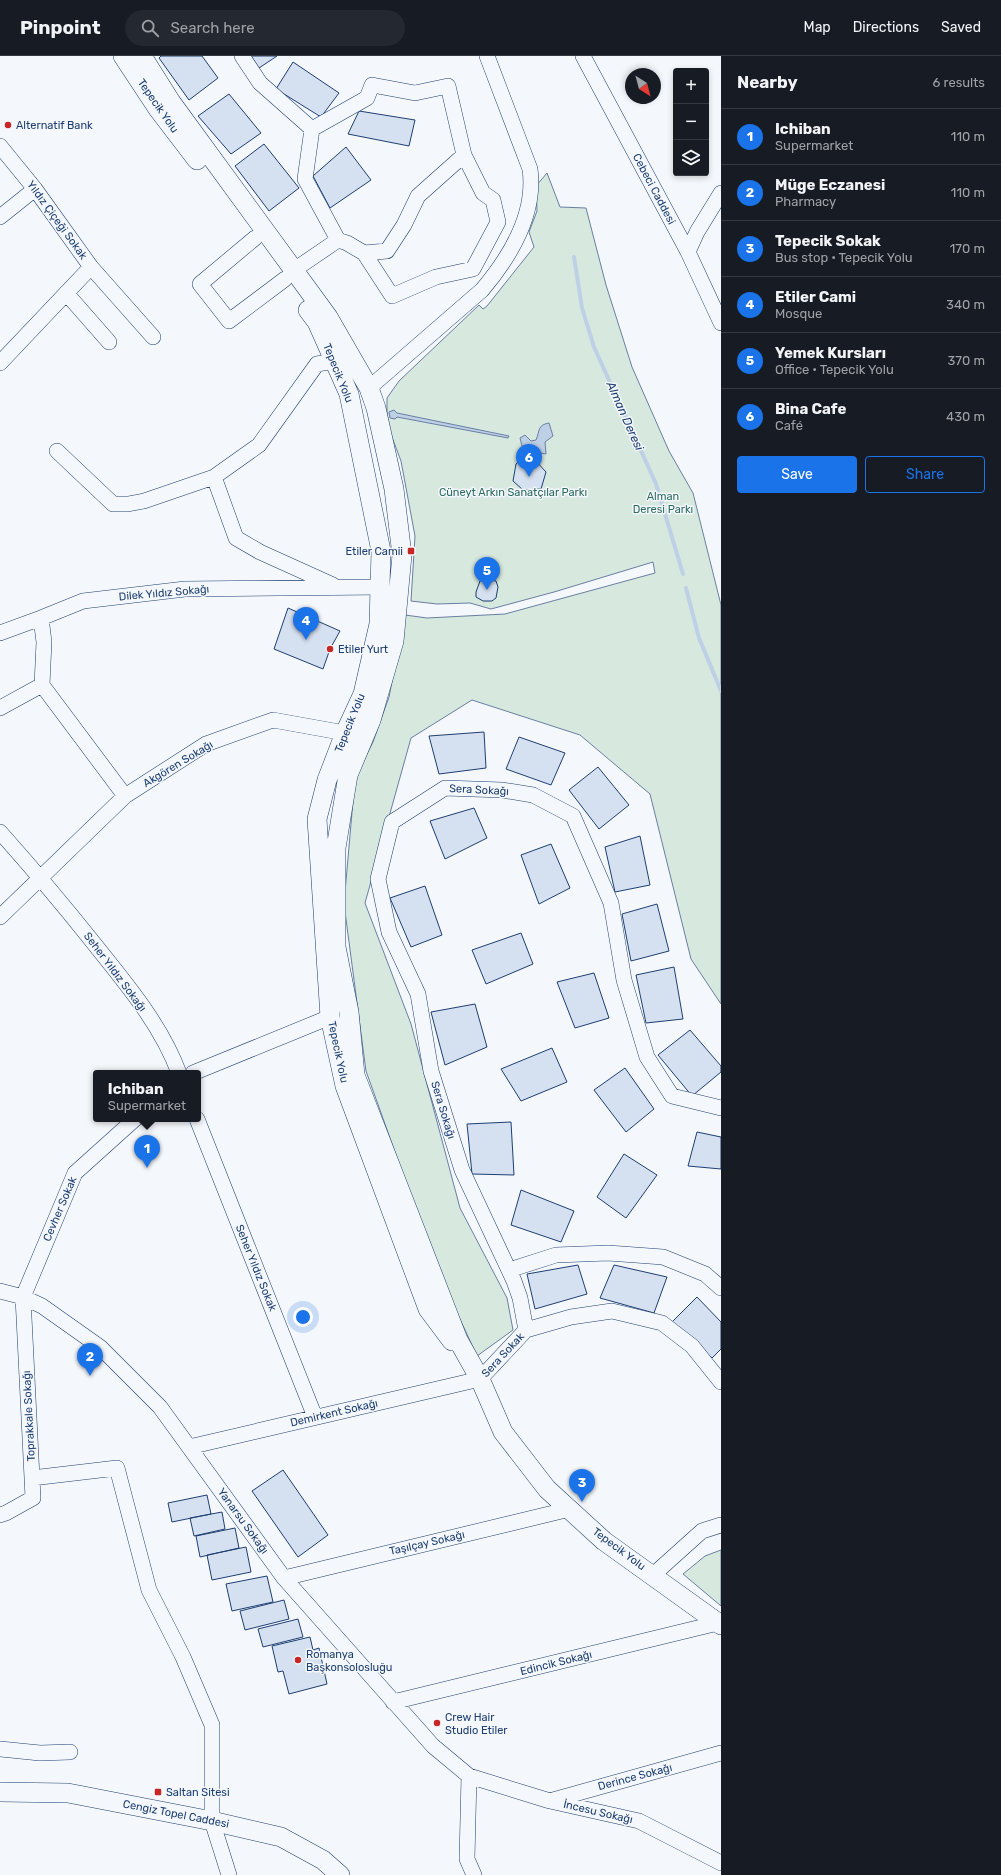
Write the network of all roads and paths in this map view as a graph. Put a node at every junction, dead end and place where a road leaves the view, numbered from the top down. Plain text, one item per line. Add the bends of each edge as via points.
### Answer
1 (123, 56) edge
2 (142, 56) edge
3 (242, 56) edge
4 (487, 56) edge
5 (583, 56) edge
6 (312, 129) junction
7 (0, 146) edge
8 (464, 155) junction
9 (35, 189) junction
10 (721, 193) edge
11 (0, 217) edge
12 (255, 238) junction
13 (338, 240) junction
14 (688, 252) junction
15 (364, 253) junction
16 (91, 266) junction
17 (289, 275) junction
18 (66, 293) junction
19 (721, 323) edge
20 (153, 337) dead end
21 (108, 342) dead end
22 (334, 360) junction
23 (0, 363) edge
24 (369, 388) junction
25 (349, 394) junction
26 (376, 408) junction
27 (354, 416) junction
28 (57, 451) dead end
29 (214, 477) junction
30 (338, 587) junction
31 (390, 587) junction
32 (41, 618) junction
33 (0, 633) edge
34 (42, 685) junction
35 (0, 708) edge
36 (345, 733) junction
37 (363, 738) junction
38 (125, 796) junction
39 (0, 832) edge
40 (40, 878) junction
41 (0, 917) edge
42 (349, 1012) junction
43 (330, 1017) junction
44 (178, 1070) edge
45 (200, 1070) edge
46 (721, 1108) edge
47 (132, 1122) edge
48 (198, 1122) edge
49 (508, 1270) junction
50 (721, 1288) edge
51 (0, 1291) edge
52 (23, 1297) junction
53 (526, 1330) junction
54 (480, 1380) junction
55 (721, 1382) edge
56 (315, 1417) junction
57 (189, 1447) junction
58 (32, 1478) junction
59 (570, 1509) junction
60 (0, 1515) edge
61 (721, 1525) edge
62 (653, 1575) junction
63 (284, 1578) junction
64 (720, 1624) edge
65 (393, 1702) junction
66 (0, 1749) edge
67 (70, 1752) dead end
68 (721, 1753) edge
69 (469, 1776) junction
70 (0, 1792) edge
71 (550, 1801) junction
72 (212, 1821) junction
73 (719, 1860) edge
74 (229, 1875) edge
75 (340, 1875) edge
76 (474, 1875) edge

1 - 12 main road, Tepecik Yolu via 158,109
2 - 17 main road, Tepecik Yolu
3 - 6 street via 260,83
4 - 24 street via 530,169 532,184 522,224 514,243 482,290
5 - 14 street, Cebeci Caddesi
6 - 8 street via 367,98 372,85 415,93 448,86
6 - 13 street via 305,179
7 - 9 street, Yıldız Çiçeği Sokak
8 - 15 street via 418,196 404,225 387,251
8 - 15 street via 483,193 493,200 498,222 473,269 436,277 392,296
9 - 11 street
9 - 16 street, Yıldız Çiçeği Sokak
10 - 14 street
12 - 17 main road, Tepecik Yolu
12 - 17 street via 200,284 229,320
13 - 15 street
13 - 17 street
14 - 19 street, Cebeci Caddesi
16 - 18 street, Yıldız Çiçeği Sokak
16 - 20 street
17 - 22 main road, Tepecik Yolu via 317,322
17 - 24 main road, Tepecik Yolu via 328,317
18 - 21 street
18 - 23 street, Yıldız Çiçeği Sokak
22 - 25 main road, Tepecik Yolu
22 - 29 street via 317,364 259,445
24 - 25 main road via 362,388
24 - 26 main road, Tepecik Yolu
25 - 27 main road, Tepecik Yolu
26 - 27 main road via 360,416
26 - 31 main road, Tepecik Yolu via 394,489 402,555
27 - 31 main road, Tepecik Yolu
28 - 29 street via 113,504 144,501
29 - 30 street via 236,538 260,552
30 - 31 street, Dilek Yıldız Sokağı
30 - 32 street, Dilek Yıldız Sokağı via 185,590 82,601
31 - 36 main road, Tepecik Yolu via 363,694
31 - 37 main road, Tepecik Yolu via 394,641 371,720
32 - 33 street, Dilek Yıldız Sokağı
32 - 34 street via 44,642
34 - 35 street
34 - 38 street
36 - 37 main road
36 - 38 street, Akgören Sokağı via 273,720 206,744
36 - 43 main road, Tepecik Yolu via 327,780 317,819
37 - 42 main road, Tepecik Yolu via 348,775 336,848 336,947
38 - 40 street, Akgören Sokağı
39 - 40 street
40 - 41 street, Akgören Sokağı
40 - 44 street, Seher Yıldız Sokağı via 132,990 170,1048
42 - 43 main road
42 - 54 main road, Tepecik Yolu via 356,1075 458,1340
43 - 45 street
43 - 54 main road, Tepecik Yolu via 345,1086 428,1309
46 - 49 street, Sera Sokağı via 672,1096 647,1056 624,980 611,903 573,816 533,795 502,790 445,788 392,822 378,879 390,932 418,994 431,1070 462,1170
47 - 52 street, Cevher Sokak via 75,1173
48 - 56 street, Seher Yıldız Sokak
49 - 50 street via 556,1255 608,1253 663,1256 705,1274
49 - 53 street, Sera Sokağı via 520,1298
51 - 52 street, Yanarsu Sokağı
52 - 57 street, Yanarsu Sokağı via 42,1306 100,1347 160,1407
52 - 58 street, Toprakkale Sokağı
53 - 54 street, Sera Sokak
53 - 55 street via 571,1317 612,1311 662,1323 692,1346
54 - 56 street, Demirkent Sokağı
54 - 59 main road, Tepecik Yolu via 503,1432 547,1489
56 - 57 street, Demirkent Sokağı
57 - 63 street, Yanarsu Sokağı
58 - 60 street, Toprakkale Sokağı via 32,1498
58 - 72 street via 117,1468 149,1590 183,1657 212,1725
59 - 62 main road, Tepecik Yolu via 604,1541
59 - 63 street, Taşılçay Sokağı
61 - 62 street via 702,1531
62 - 64 main road, Tepecik Yolu
63 - 65 street, Yanarsu Sokağı
64 - 65 street, Edincik Sokağı
65 - 69 street, Yanarsu Sokağı via 433,1746
66 - 67 street via 40,1754
68 - 71 street, Derince Sokağı
69 - 71 street, İncesu Sokağı
69 - 76 street via 467,1859
70 - 72 main road, Cengiz Topel Caddesi via 68,1793
71 - 73 street, İncesu Sokağı via 639,1821
72 - 74 street
72 - 75 main road, Cengiz Topel Caddesi via 281,1837 323,1860

